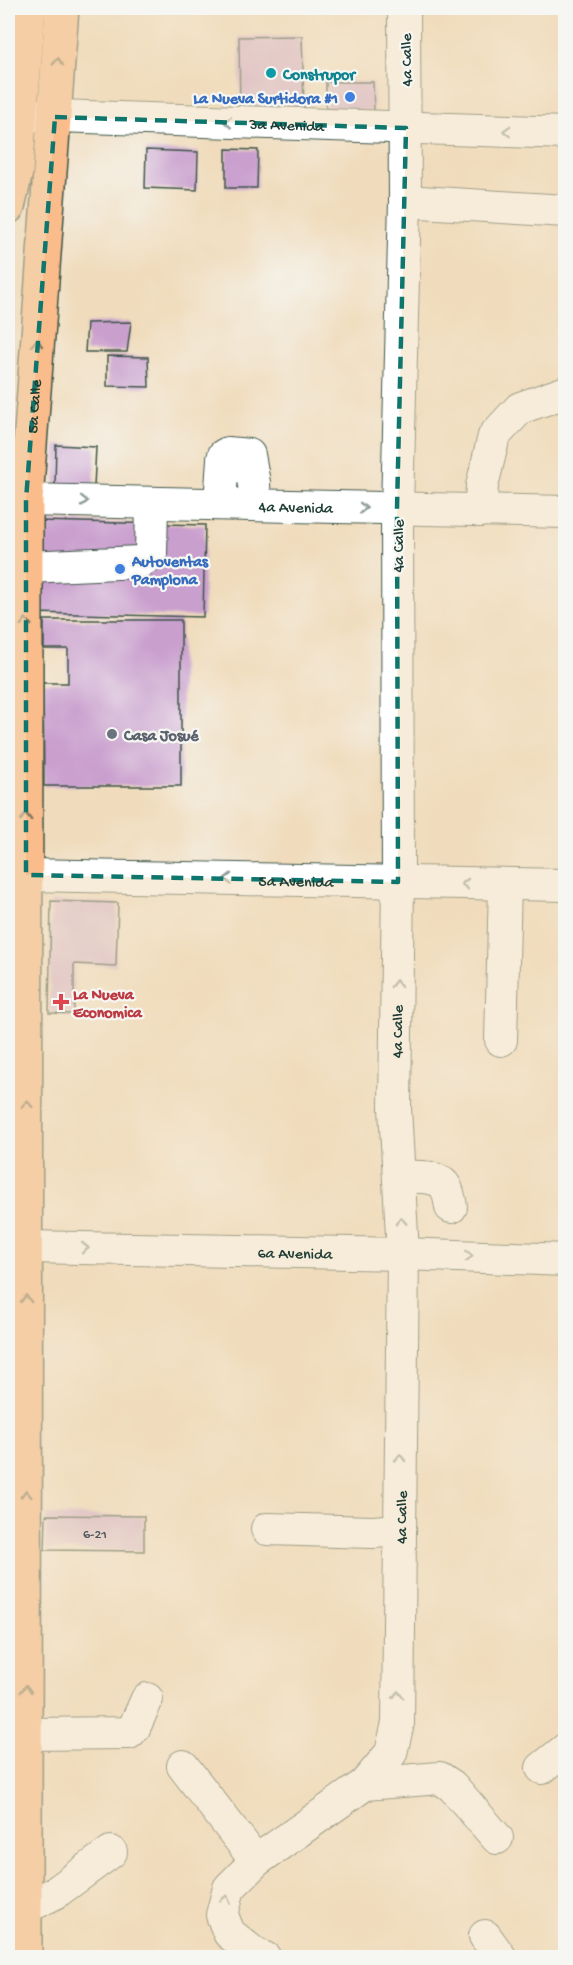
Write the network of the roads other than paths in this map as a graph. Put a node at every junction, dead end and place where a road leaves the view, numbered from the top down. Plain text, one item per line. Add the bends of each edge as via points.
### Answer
1 (29, 8) edge
2 (62, 8) edge
3 (404, 8) edge
4 (14, 114) edge
5 (55, 117) junction
6 (406, 128) junction
7 (566, 133) edge
8 (16, 171) junction
9 (405, 201) junction
10 (8, 207) edge
11 (566, 211) edge
12 (566, 392) edge
13 (26, 500) junction
14 (152, 503) junction
15 (220, 504) junction
16 (255, 505) junction
17 (397, 508) junction
18 (480, 511) junction
19 (566, 512) edge
20 (26, 567) junction
21 (27, 875) junction
22 (398, 882) junction
23 (505, 884) junction
24 (566, 885) edge
25 (501, 1040) dead end
26 (400, 1177) junction
27 (451, 1207) dead end
28 (27, 1247) junction
29 (403, 1254) junction
30 (566, 1260) edge
31 (267, 1529) dead end
32 (400, 1530) junction
33 (147, 1699) dead end
34 (26, 1734) junction
35 (183, 1766) dead end
36 (365, 1784) junction
37 (497, 1838) dead end
38 (111, 1852) dead end
39 (256, 1861) junction
40 (26, 1908) junction
41 (25, 1958) edge
42 (264, 1958) edge

1 - 4 main road
5 -> 2 main road, 5a Calle
3 - 6 street, 4a Calle
4 - 5 street, 3a Avenida
4 - 8 main road
6 -> 5 street, 3a Avenida
5 - 8 street via 37,125
13 -> 5 main road, 5a Calle
7 -> 6 street, 3a Avenida
6 - 9 street, 4a Calle
8 - 10 main road
9 - 11 street
9 - 17 street, 4a Calle
12 - 18 street via 520,408 494,436
13 -> 14 street, 4a Avenida
13 - 20 main road, 5a Calle
14 - 15 street, 4a Avenida
14 - 20 street via 151,555 147,559
15 - 16 street, 4a Avenida
15 - 16 street via 223,459 228,453 249,456
16 -> 17 street, 4a Avenida
17 - 18 street, 4a Avenida
17 - 22 street, 4a Calle
18 - 19 street, 4a Avenida
21 -> 20 main road, 5a Calle
22 -> 21 street, 5a Avenida
28 -> 21 main road, 5a Calle
23 -> 22 street, 5a Avenida
26 -> 22 street, 4a Calle via 395,1108
23 - 24 street, 5a Avenida
23 - 25 street
26 - 27 street via 442,1181
29 -> 26 street, 4a Calle
28 -> 29 street, 6a Avenida
34 -> 28 main road, 5a Calle
29 -> 30 street, 6a Avenida
32 -> 29 street, 4a Calle
31 - 32 street
36 -> 32 street, 4a Calle via 391,1753 398,1723
33 - 34 street via 129,1733
34 - 40 main road, 5a Calle
35 - 39 street
36 - 37 street via 440,1778 452,1786
36 - 39 street, 4a Calle
38 - 40 street via 55,1893
42 -> 39 street, 4a Calle via 229,1933 222,1915 229,1888
40 - 41 main road, 5a Calle

